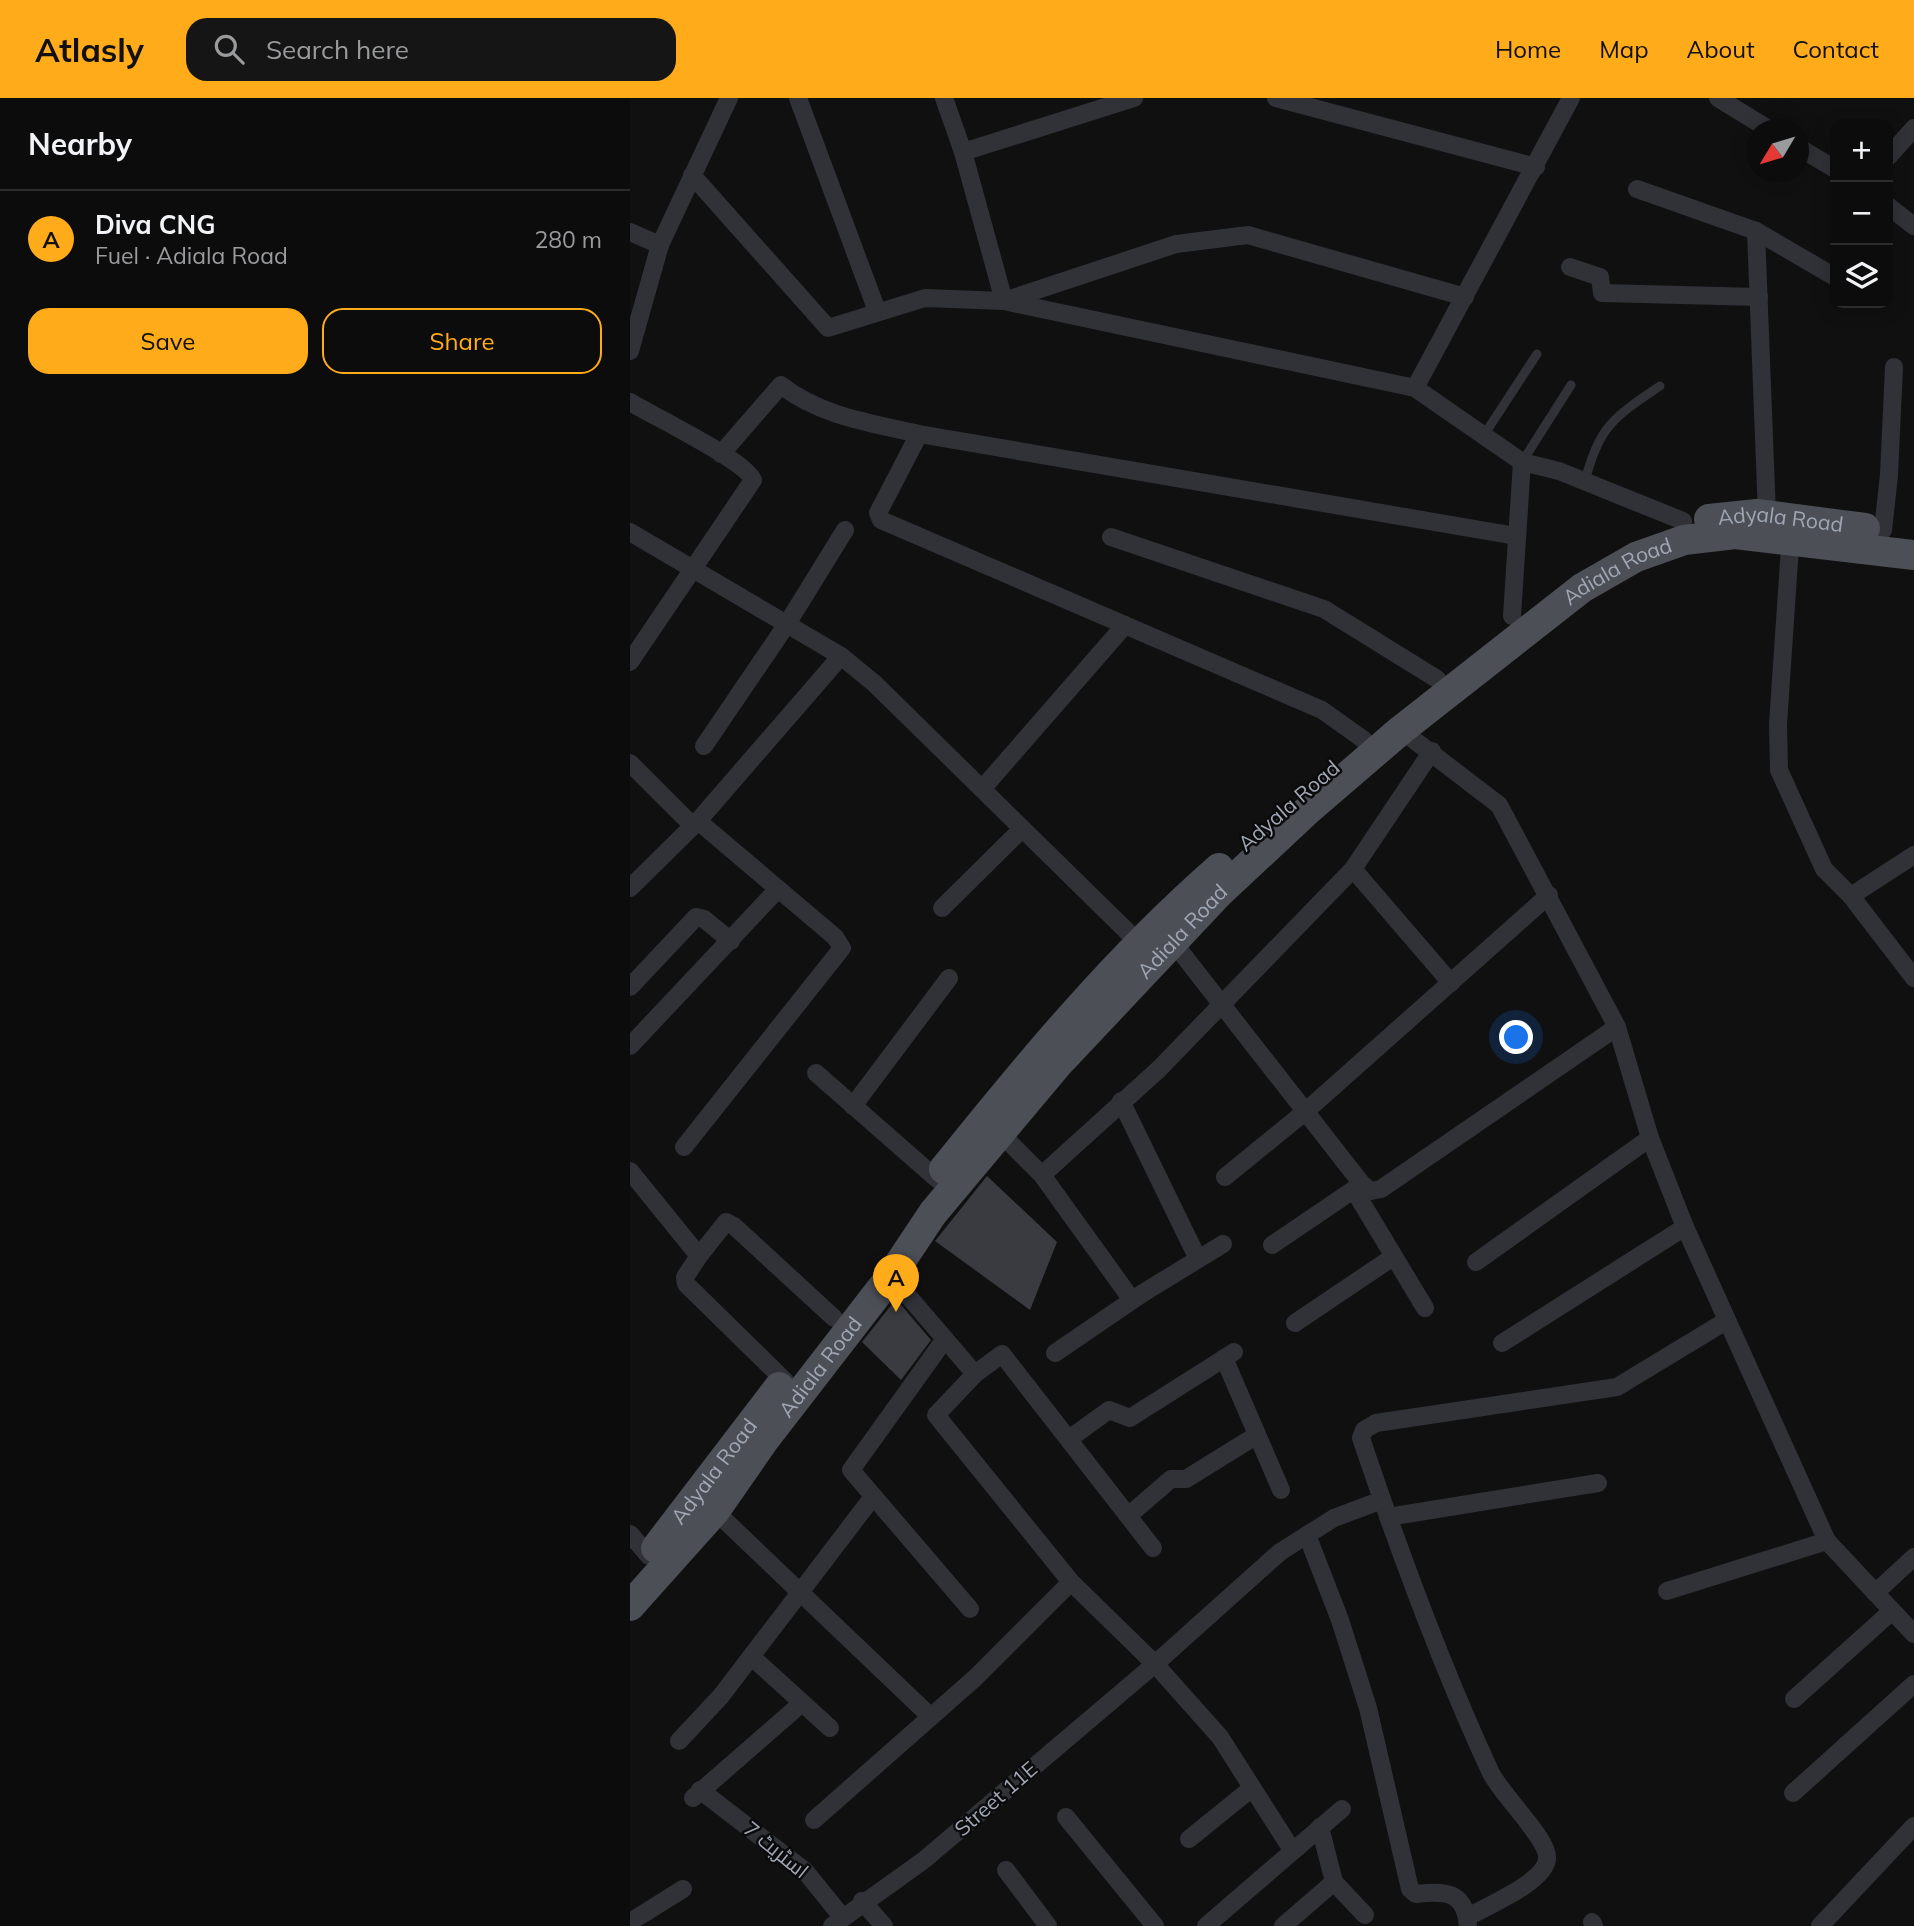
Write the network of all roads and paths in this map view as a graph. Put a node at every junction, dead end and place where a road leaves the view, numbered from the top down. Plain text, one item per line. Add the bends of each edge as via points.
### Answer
1 (730, 98) edge
2 (798, 98) edge
3 (944, 98) edge
4 (1134, 98) edge
5 (1276, 98) edge
6 (1571, 98) edge
7 (1718, 98) edge
8 (1752, 119) edge
9 (1914, 128) edge
10 (1893, 151) edge
11 (963, 152) junction
12 (1809, 154) edge
13 (1830, 166) edge
14 (1536, 167) junction
15 (692, 175) junction
16 (1637, 189) dead end
17 (1893, 210) edge
18 (1914, 226) edge
19 (1756, 231) junction
20 (630, 232) edge
21 (660, 245) junction
22 (1570, 267) dead end
23 (1830, 274) edge
24 (1465, 297) junction
25 (1759, 297) junction
26 (1004, 301) junction
27 (877, 311) junction
28 (630, 351) edge
29 (1537, 354) dead end
30 (1894, 367) dead end
31 (1571, 385) dead end
32 (1660, 386) dead end
33 (1415, 388) junction
34 (630, 402) edge
35 (919, 434) junction
36 (1484, 435) junction
37 (721, 454) junction
38 (1522, 462) junction
39 (1585, 482) junction
40 (1683, 522) junction
41 (1783, 524) junction
42 (845, 530) dead end
43 (1883, 530) junction
44 (1914, 534) edge
45 (1517, 536) junction
46 (632, 537) edge
47 (1111, 537) dead end
48 (1914, 555) edge
49 (691, 570) junction
50 (1512, 617) junction
51 (787, 624) junction
52 (1125, 625) junction
53 (841, 656) junction
54 (630, 662) edge
55 (1437, 679) junction
56 (1401, 730) junction
57 (1364, 740) junction
58 (704, 746) dead end
59 (1432, 751) junction
60 (630, 763) edge
61 (982, 789) junction
62 (696, 823) junction
63 (1021, 830) junction
64 (1914, 855) edge
65 (1353, 869) junction
66 (630, 888) edge
67 (778, 889) junction
68 (1549, 895) junction
69 (1851, 896) junction
70 (942, 908) dead end
71 (731, 941) junction
72 (1173, 942) junction
73 (1141, 945) junction
74 (949, 978) dead end
75 (1914, 978) edge
76 (1451, 983) junction
77 (630, 987) edge
78 (1220, 1004) junction
79 (1617, 1027) junction
80 (630, 1046) edge
81 (816, 1073) dead end
82 (1121, 1101) junction
83 (853, 1106) junction
84 (1306, 1111) junction
85 (1000, 1133) junction
86 (1650, 1138) junction
87 (684, 1147) dead end
88 (630, 1171) edge
89 (1042, 1175) junction
90 (1225, 1177) dead end
91 (937, 1179) junction
92 (1358, 1187) junction
93 (1685, 1227) junction
94 (1223, 1244) dead end
95 (1272, 1245) dead end
96 (699, 1256) junction
97 (1394, 1257) junction
98 (1198, 1259) junction
99 (1476, 1262) dead end
100 (891, 1276) junction
101 (1132, 1300) junction
102 (1425, 1308) dead end
103 (834, 1318) junction
104 (1726, 1321) junction
105 (1295, 1323) dead end
106 (945, 1339) junction
107 (1502, 1343) dead end
108 (1055, 1353) dead end
109 (975, 1374) junction
110 (785, 1381) junction
111 (1257, 1435) junction
112 (1069, 1439) junction
113 (1598, 1483) dead end
114 (1281, 1490) dead end
115 (872, 1498) junction
116 (1385, 1508) junction
117 (715, 1511) junction
118 (1128, 1516) junction
119 (1307, 1535) junction
120 (1827, 1541) junction
121 (1153, 1548) dead end
122 (636, 1555) edge
123 (1914, 1557) edge
124 (1071, 1583) junction
125 (1667, 1591) dead end
126 (800, 1592) junction
127 (1875, 1593) junction
128 (630, 1606) edge
129 (970, 1609) dead end
130 (1892, 1611) junction
131 (1914, 1634) edge
132 (752, 1657) junction
133 (1155, 1664) junction
134 (1914, 1684) edge
135 (1794, 1699) dead end
136 (802, 1703) junction
137 (931, 1717) junction
138 (830, 1728) dead end
139 (679, 1741) dead end
140 (1252, 1787) junction
141 (1793, 1793) dead end
142 (1342, 1809) dead end
143 (1066, 1817) dead end
144 (814, 1820) dead end
145 (1914, 1826) edge
146 (1320, 1827) junction
147 (1189, 1839) dead end
148 (1292, 1850) junction
149 (1006, 1870) dead end
150 (1334, 1882) junction
151 (683, 1889) dead end
152 (862, 1902) junction
153 (1365, 1915) dead end
154 (630, 1922) edge
155 (837, 1922) edge
156 (1468, 1922) edge
157 (884, 1926) edge
158 (1048, 1926) edge
159 (1155, 1926) edge
160 (1206, 1926) edge
161 (1283, 1926) edge
162 (1820, 1926) edge

1 - 15 street
2 - 27 street
3 - 11 street
4 - 11 street
5 - 14 street
6 - 14 street
7 - 8 street
9 - 10 street
11 - 26 street
12 - 13 street
14 - 24 street
15 - 21 street
15 - 27 street via 822,325 828,328
16 - 19 street
17 - 18 street
19 - 23 street
19 - 25 street
20 - 21 street
21 - 28 street
22 - 25 street via 1600,277 1602,293
24 - 26 street via 1248,235 1176,244
24 - 33 street
25 - 41 street
26 - 27 street via 925,298
26 - 33 street
29 - 36 lane
30 - 43 street
31 - 38 lane
32 - 39 lane via 1606,429 1593,448
33 - 36 street
34 - 37 street
35 - 37 street via 843,416 800,400 781,385
35 - 45 street
35 - 52 street via 878,513 881,520
36 - 38 street
37 - 49 street via 753,480
38 - 39 street
38 - 45 street
39 - 40 street
40 - 41 main road, Adyala Road
40 - 50 main road, Adyala Road via 1637,536 1594,557
41 - 43 main road, Adyala Road
41 - 48 main road, Adiala Road
41 - 56 main road, Adiala Road via 1684,540 1636,557 1582,587
41 - 69 street via 1779,770 1824,869
42 - 51 street
43 - 44 main road, Adyala Road
45 - 50 street
46 - 49 street
47 - 55 street via 1324,609
49 - 51 street
49 - 54 street
50 - 55 main road, Adyala Road
51 - 53 street
51 - 58 street
52 - 57 street via 1322,710
52 - 61 street
53 - 61 street
53 - 62 street
55 - 57 main road, Adyala Road
56 - 59 street
56 - 72 main road, Adiala Road via 1308,809
57 - 73 main road, Adyala Road via 1186,897
59 - 65 street
59 - 68 street via 1499,804
60 - 62 street
61 - 63 street
62 - 66 street
62 - 67 street
63 - 70 street
63 - 73 street
64 - 69 street
65 - 76 street
65 - 78 street
67 - 71 street
67 - 87 street via 842,948
68 - 76 street
68 - 79 street
69 - 75 street
71 - 77 street via 696,917
71 - 80 street
72 - 78 street
72 - 85 main road, Adiala Road
73 - 91 main road, Adyala Road via 1021,1073
74 - 83 street
76 - 84 street
78 - 82 street via 1159,1069
78 - 84 street
79 - 86 street
79 - 92 street via 1381,1189
81 - 83 street
82 - 89 street
82 - 98 street
83 - 91 street
84 - 90 street
84 - 92 street
85 - 89 street
85 - 100 main road, Adiala Road via 933,1213
86 - 93 street
86 - 99 street
88 - 96 street
89 - 101 street
91 - 103 main road, Adyala Road
92 - 95 street
92 - 97 street
93 - 104 street
93 - 107 street
94 - 98 street
96 - 103 street via 726,1222
96 - 110 street via 685,1277 686,1284
97 - 102 street
97 - 105 street
98 - 101 street
100 - 106 street
100 - 117 main road, Adiala Road
101 - 108 street
103 - 110 main road, Adyala Road
104 - 116 street via 1617,1387 1376,1423 1364,1430 1361,1438
104 - 120 street
106 - 109 street
106 - 115 street via 853,1466 853,1475
109 - 112 street via 1002,1354
109 - 124 street via 936,1415
110 - 122 main road, Adyala Road via 672,1531
111 - 112 street via 1229,1355 1130,1418 1109,1410
111 - 114 street
111 - 118 street via 1186,1479 1171,1479
112 - 118 street
113 - 116 street, Street 11E
115 - 126 street
115 - 129 street
116 - 119 street, Street 11E via 1334,1518
116 - 156 street via 1438,1656 1492,1775 1544,1844 1548,1856 1545,1869 1525,1886
117 - 126 street
117 - 128 main road, Adiala Road
118 - 121 street
119 - 133 street, Street 11E via 1280,1552
119 - 156 street via 1368,1708 1410,1889 1416,1894 1452,1894
120 - 125 street
120 - 127 street
123 - 127 street
124 - 133 street
124 - 137 street
126 - 132 street
126 - 137 street
127 - 130 street
130 - 131 street
130 - 135 street
132 - 136 street
132 - 139 street
133 - 140 street via 1220,1737
133 - 152 street, Street 11E via 924,1860
134 - 141 street
136 - 138 street
136 - 155 street, اسٹریٹ 7 via 696,1794 805,1871
137 - 144 street
140 - 147 street
140 - 148 street
142 - 146 street
143 - 159 street
145 - 162 street
146 - 148 street
146 - 150 street
148 - 160 street
149 - 158 street
150 - 153 street
150 - 161 street
151 - 154 street
152 - 155 street, Street 11E
152 - 157 street

